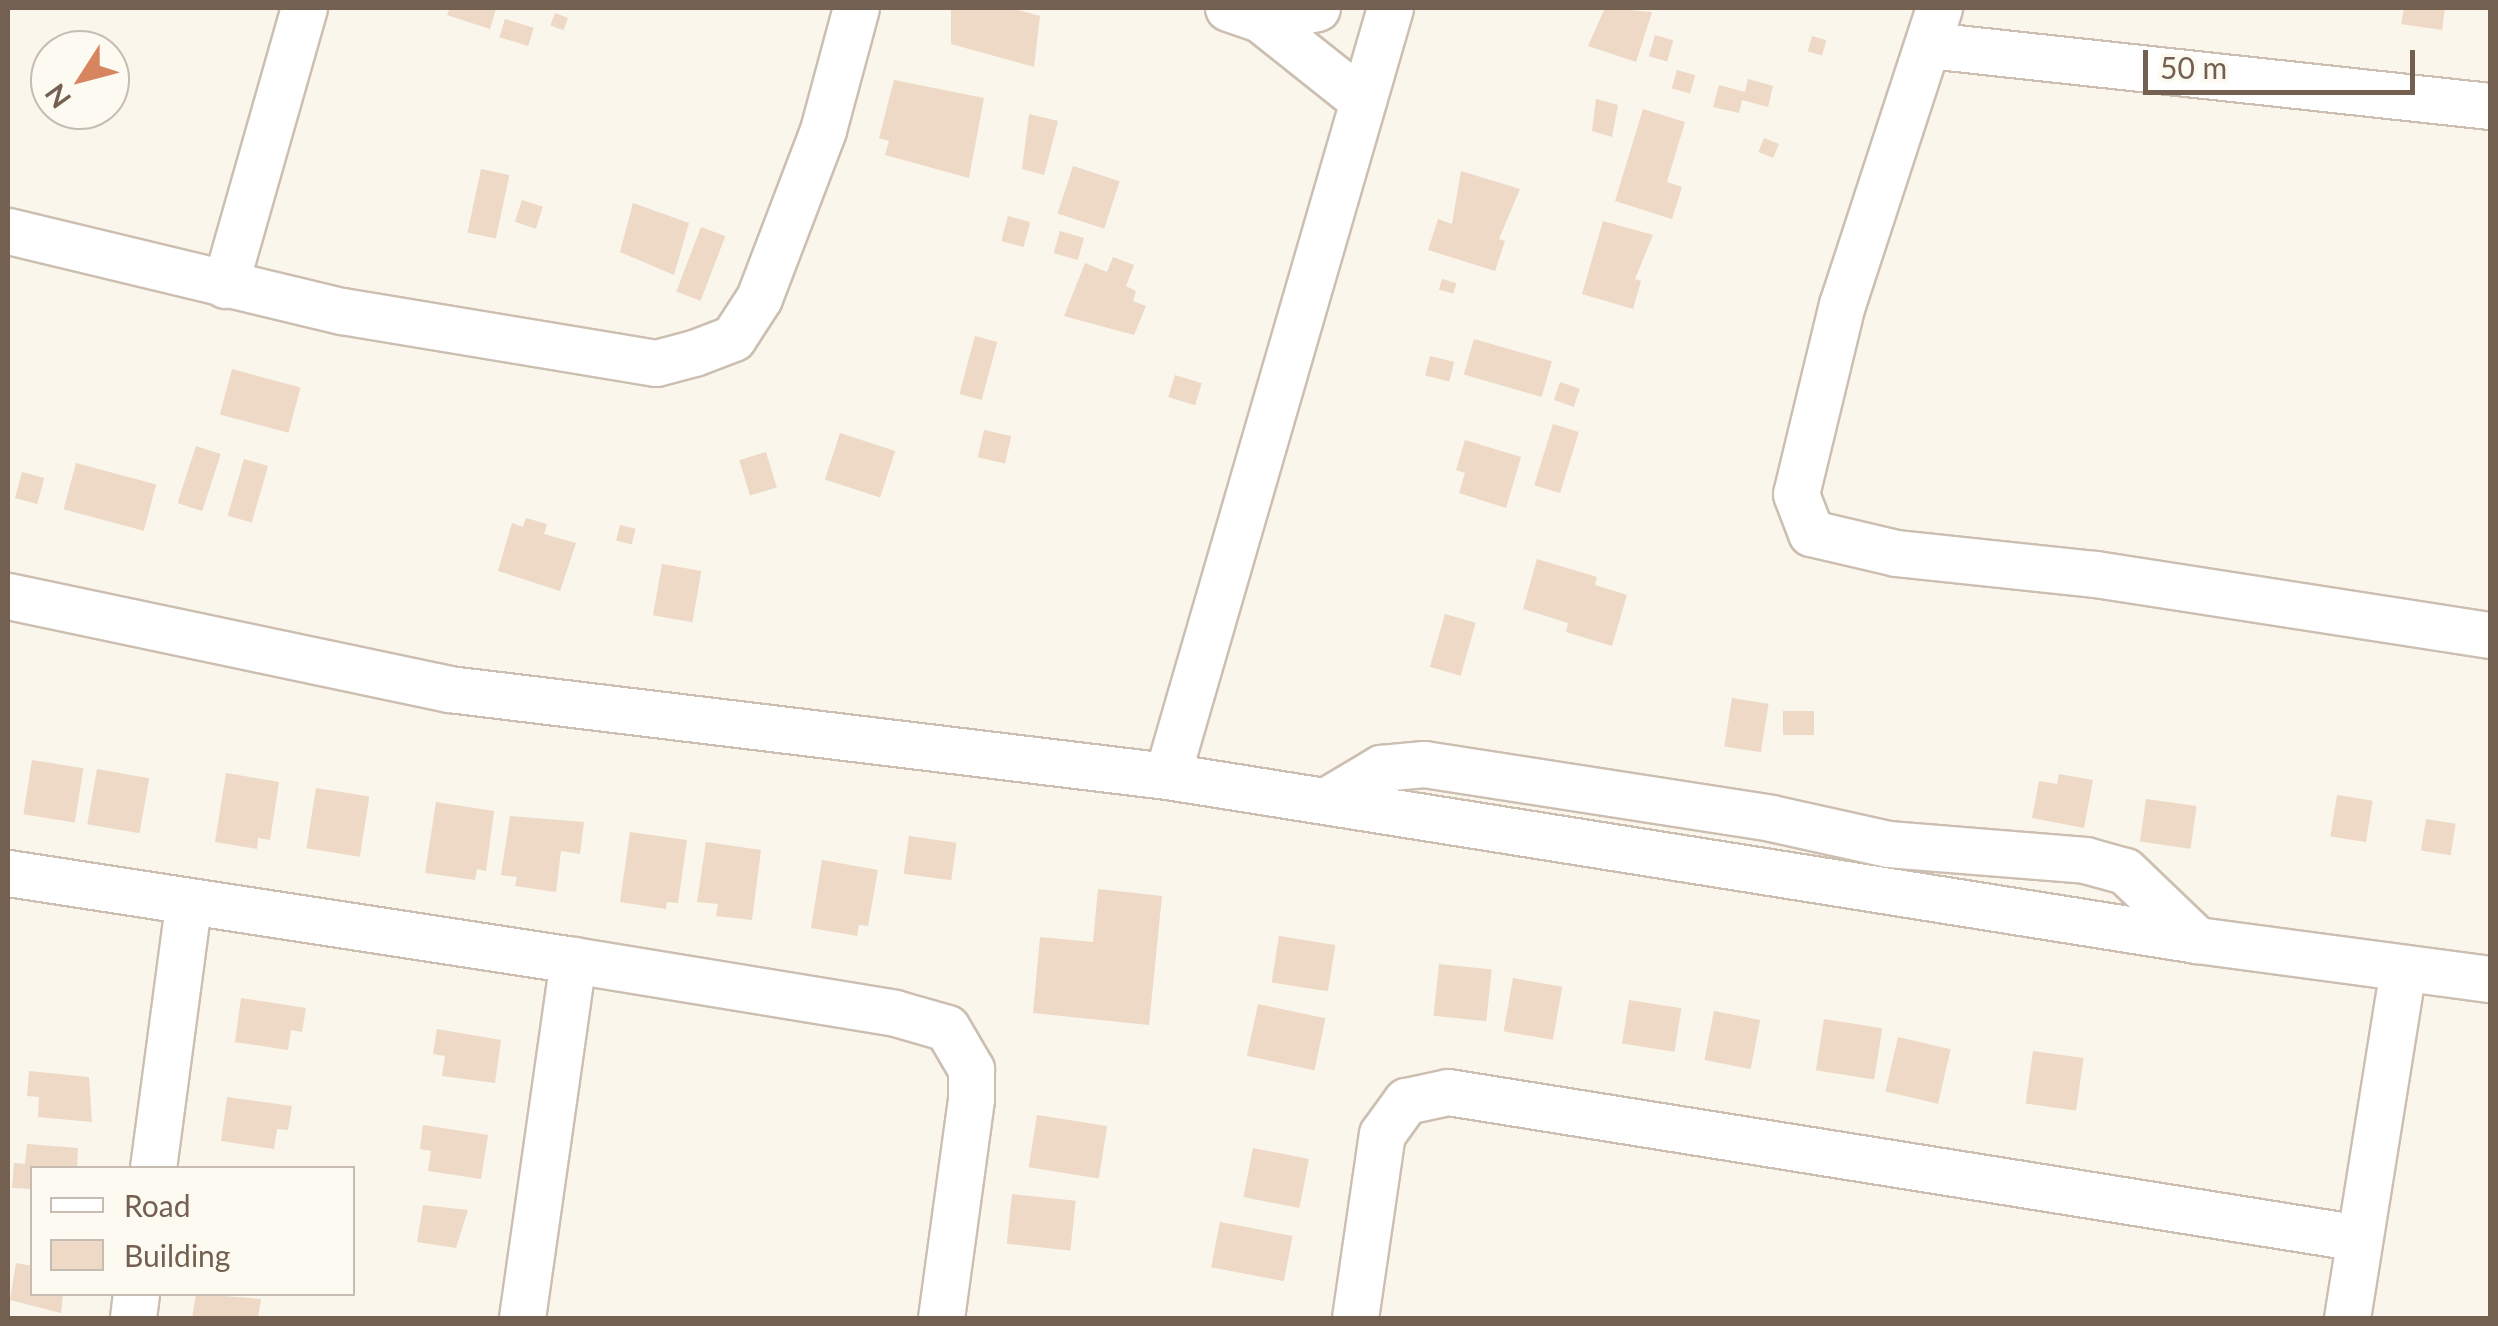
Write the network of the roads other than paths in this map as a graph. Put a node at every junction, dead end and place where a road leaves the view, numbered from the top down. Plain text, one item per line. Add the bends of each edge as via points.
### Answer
1 (304, 8) edge
2 (856, 8) edge
3 (1318, 8) edge
4 (1390, 8) edge
5 (1244, 13) edge
6 (1934, 26) edge
7 (1362, 100) junction
8 (2490, 106) edge
9 (8, 231) edge
10 (225, 284) junction
11 (8, 596) edge
12 (2490, 635) edge
13 (1168, 776) junction
14 (1644, 797) junction
15 (1327, 800) junction
16 (1632, 850) junction
17 (8, 873) edge
18 (188, 905) junction
19 (2198, 940) junction
20 (573, 960) junction
21 (2403, 968) junction
22 (2490, 979) edge
23 (153, 1166) edge
24 (2359, 1238) junction
25 (522, 1318) edge
26 (942, 1318) edge
27 (1355, 1318) edge
28 (2347, 1318) edge

1 - 10 street
2 - 10 street via 823,130 759,298 733,338 656,363 342,311
3 - 5 street
4 - 7 street
5 - 7 street
6 - 8 street
6 - 12 street via 1842,304 1796,494 1810,533 1896,553 2095,574
7 - 13 street
9 - 10 street
11 - 13 street via 449,688
13 - 15 street
14 - 15 street via 1424,764 1382,768
14 - 16 street
14 - 19 street via 1888,844 2085,860 2125,872
15 - 16 street
16 - 19 street
17 - 18 street
18 - 20 street
18 - 23 street
19 - 21 street
20 - 25 street
20 - 26 street via 896,1013 947,1028 971,1069 971,1099
21 - 22 street
21 - 24 street
24 - 27 street via 1448,1092 1406,1101 1382,1134
24 - 28 street

